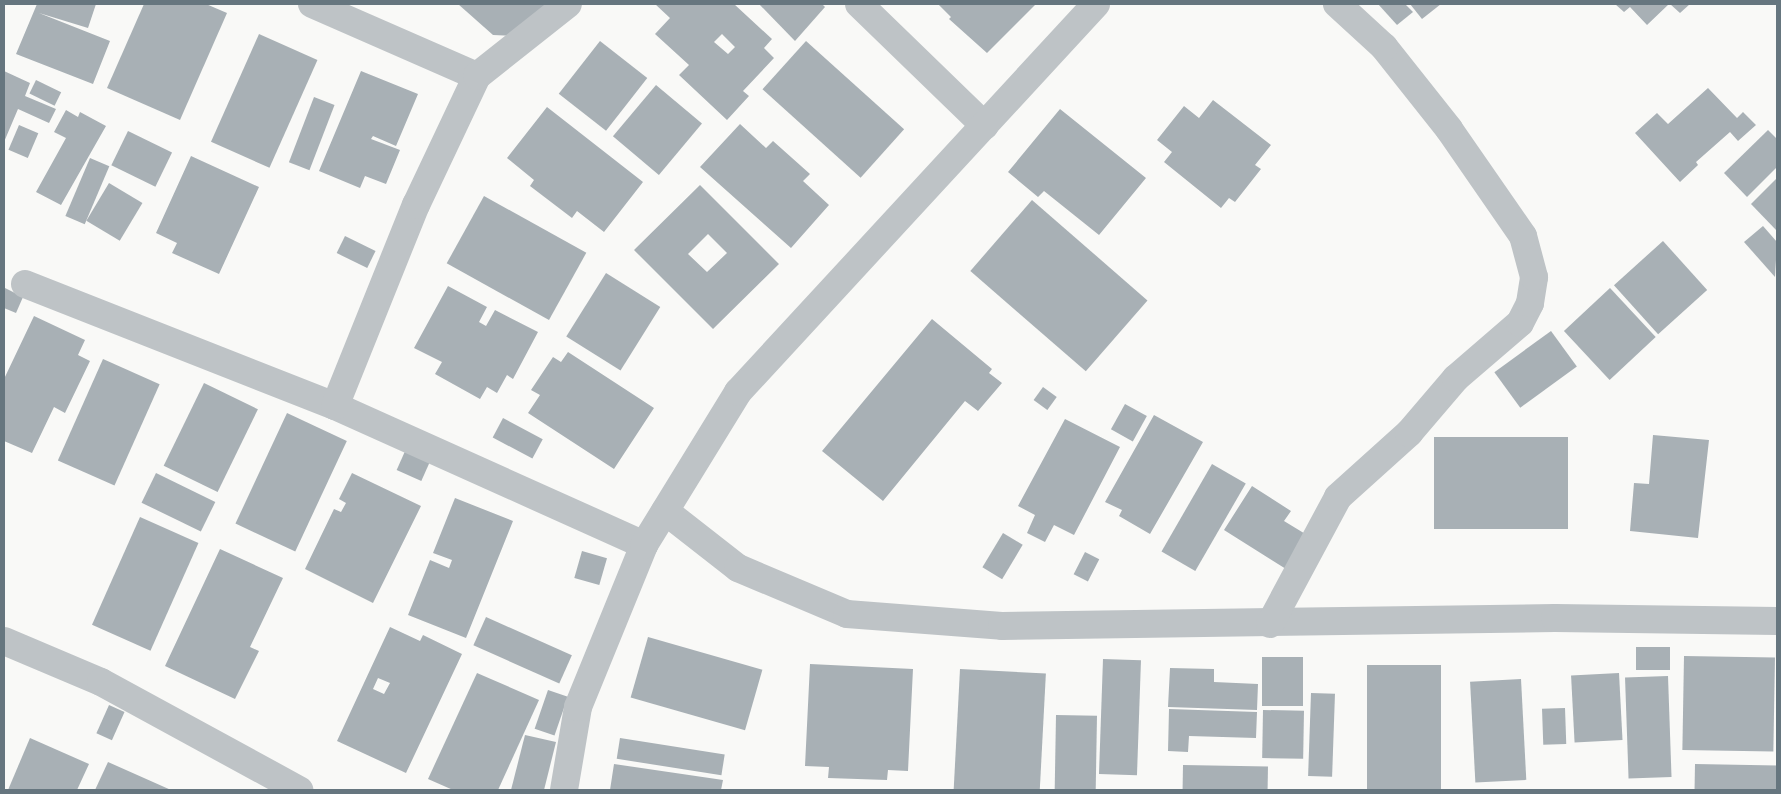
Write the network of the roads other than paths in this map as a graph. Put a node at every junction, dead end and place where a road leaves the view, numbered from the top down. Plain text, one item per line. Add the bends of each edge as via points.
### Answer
1 (312, 4) edge
2 (568, 4) edge
3 (859, 4) edge
4 (1096, 4) edge
5 (1337, 4) edge
6 (477, 76) junction
7 (985, 126) junction
8 (24, 284) dead end
9 (334, 406) junction
10 (665, 511) junction
11 (644, 545) junction
12 (1777, 622) edge
13 (1270, 624) junction
14 (4, 641) edge
15 (299, 790) edge
16 (564, 790) edge

1 - 6 street
2 - 6 street
3 - 7 street
4 - 7 street
5 - 13 street via 1384,47 1449,129 1523,236 1534,277 1530,303 1520,323 1456,378 1409,433 1338,497
6 - 9 street via 416,205
7 - 10 street via 738,392
8 - 9 street
9 - 11 street
10 - 11 street
10 - 13 street via 738,568 847,614 1002,626
11 - 16 street via 578,707
12 - 13 street via 1556,618
14 - 15 street via 101,682

